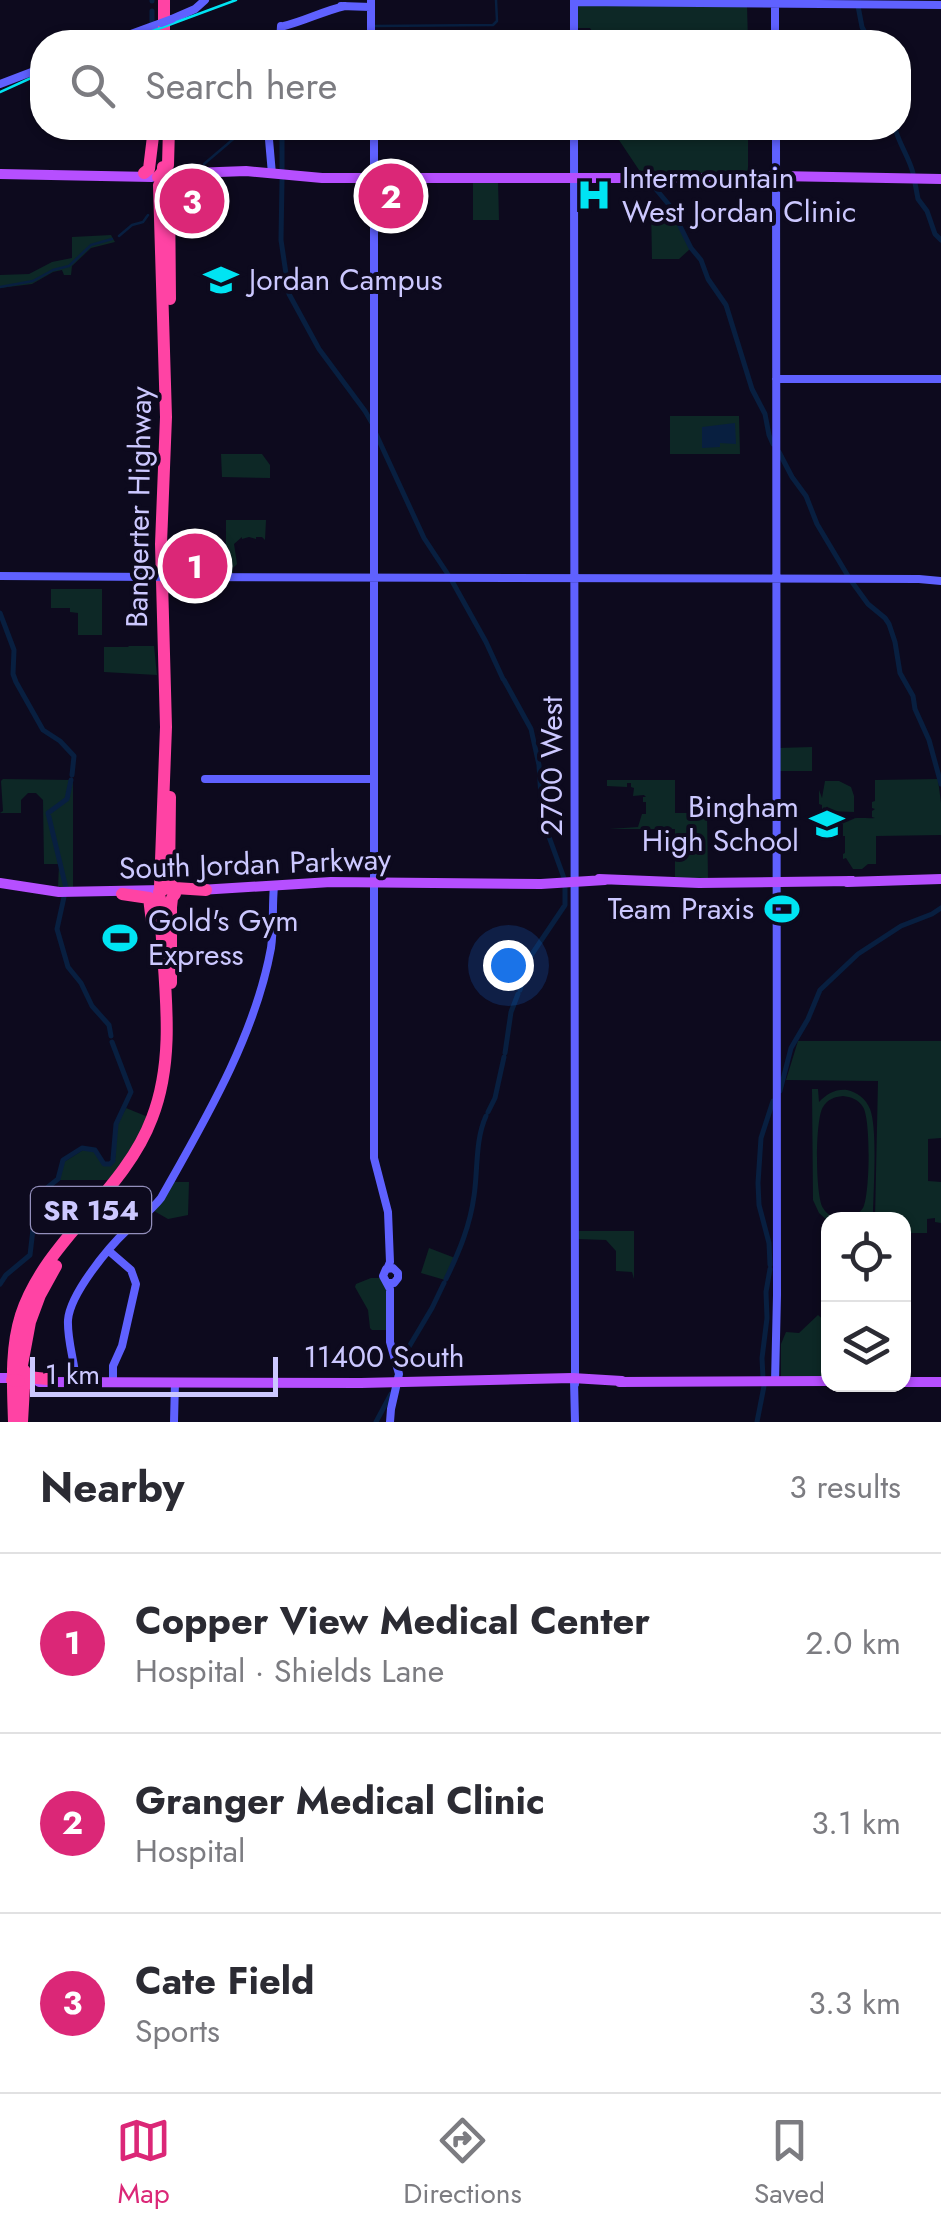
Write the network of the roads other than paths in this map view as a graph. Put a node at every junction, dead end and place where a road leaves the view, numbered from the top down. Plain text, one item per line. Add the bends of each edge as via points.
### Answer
1 (166, 0) edge
2 (204, 0) edge
3 (574, 1) edge
4 (775, 2) edge
5 (371, 3) edge
6 (941, 5) edge
7 (307, 18) dead end
8 (142, 30) edge
9 (166, 30) edge
10 (371, 30) edge
11 (574, 30) edge
12 (776, 30) edge
13 (30, 73) edge
14 (0, 84) edge
15 (162, 140) edge
16 (269, 140) edge
17 (374, 140) edge
18 (574, 140) edge
19 (776, 140) edge
20 (0, 174) edge
21 (161, 174) junction
22 (272, 174) junction
23 (574, 177) junction
24 (776, 177) junction
25 (374, 178) junction
26 (941, 179) edge
27 (167, 347) junction
28 (776, 379) junction
29 (941, 379) edge
30 (168, 388) junction
31 (0, 576) edge
32 (163, 577) junction
33 (374, 579) junction
34 (574, 579) junction
35 (776, 579) junction
36 (941, 581) edge
37 (167, 725) junction
38 (167, 745) junction
39 (205, 778) dead end
40 (374, 779) junction
41 (170, 873) junction
42 (574, 881) junction
43 (852, 881) junction
44 (938, 881) edge
45 (777, 882) junction
46 (0, 883) edge
47 (374, 883) junction
48 (273, 888) junction
49 (206, 890) junction
50 (84, 892) junction
51 (161, 892) junction
52 (122, 894) junction
53 (152, 915) junction
54 (168, 1044) junction
55 (66, 1248) junction
56 (109, 1251) junction
57 (38, 1277) junction
58 (47, 1378) joint
59 (14, 1381) edge
60 (76, 1381) junction
61 (113, 1381) junction
62 (146, 1381) junction
63 (171, 1381) junction
64 (575, 1381) junction
65 (821, 1381) edge
66 (399, 1382) junction
67 (775, 1382) junction
68 (911, 1382) edge
69 (941, 1382) edge
70 (390, 1418) edge
71 (16, 1422) edge
72 (174, 1422) edge
73 (575, 1422) edge

1 - 9 highway
2 - 8 street, bridge
3 - 4 street
3 - 11 street
4 - 6 street
4 - 12 street
5 - 7 street
5 - 10 street
13 - 14 street
15 - 21 highway, Bangerter Highway
16 - 22 street
17 - 25 street
18 - 23 street, 2700 West
19 - 24 street
20 - 21 main road
21 - 22 main road
21 - 27 highway, Bangerter Highway
21 - 27 highway via 154,184 156,276
22 - 25 main road
23 - 24 main road
23 - 25 main road
23 - 34 street, 2700 West
24 - 26 main road
24 - 28 street
25 - 33 street
27 - 30 highway, Bangerter Highway
28 - 29 street
28 - 35 street
30 - 32 highway
30 - 37 highway, Bangerter Highway
31 - 32 street
32 - 33 street
32 - 37 highway via 157,637
33 - 34 street
33 - 40 street
34 - 35 street
34 - 42 street, 2700 West
35 - 36 street
35 - 45 street
37 - 38 highway, Bangerter Highway
38 - 41 highway
38 - 51 highway, Bangerter Highway
39 - 40 street
40 - 47 street
41 - 49 highway via 174,888
41 - 51 highway
42 - 45 main road, South Jordan Parkway
42 - 47 main road, South Jordan Parkway
42 - 64 street, 2700 West
43 - 44 main road
43 - 45 main road
43 - 45 main road
45 - 67 street
46 - 50 main road, South Jordan Parkway
47 - 48 main road, South Jordan Parkway
47 - 66 street via 374,1161 388,1212 390,1266 383,1276 390,1285 390,1342
48 - 49 main road, South Jordan Parkway
48 - 51 main road, South Jordan Parkway
48 - 56 street via 271,946 248,1031 161,1198
49 - 51 main road, South Jordan Parkway
50 - 51 main road, South Jordan Parkway
50 - 52 main road, South Jordan Parkway
51 - 52 main road, South Jordan Parkway
51 - 53 highway
51 - 54 highway, Bangerter Highway
52 - 53 highway via 148,897
53 - 54 highway
54 - 55 highway, SR 154 via 167,1081 148,1138
54 - 57 highway, SR 154 via 162,1088 142,1141
55 - 59 highway via 34,1308
55 - 71 highway, SR 154 via 38,1290 22,1332
56 - 60 street via 69,1310
56 - 61 street via 136,1282
57 - 59 highway via 15,1319
57 - 71 highway, SR 154 via 15,1340
58 - 59 highway
58 - 60 main road, 11400 South
59 - 60 main road, 11400 South
59 - 71 highway
60 - 61 main road, 11400 South
61 - 62 main road, 11400 South
61 - 62 main road, 11400 South
62 - 63 main road, 11400 South
63 - 66 main road, 11400 South
63 - 72 street
64 - 66 main road, 11400 South
64 - 67 main road, 11400 South
64 - 73 street, 2700 West
65 - 67 main road, 11400 South
66 - 70 street
68 - 69 main road

